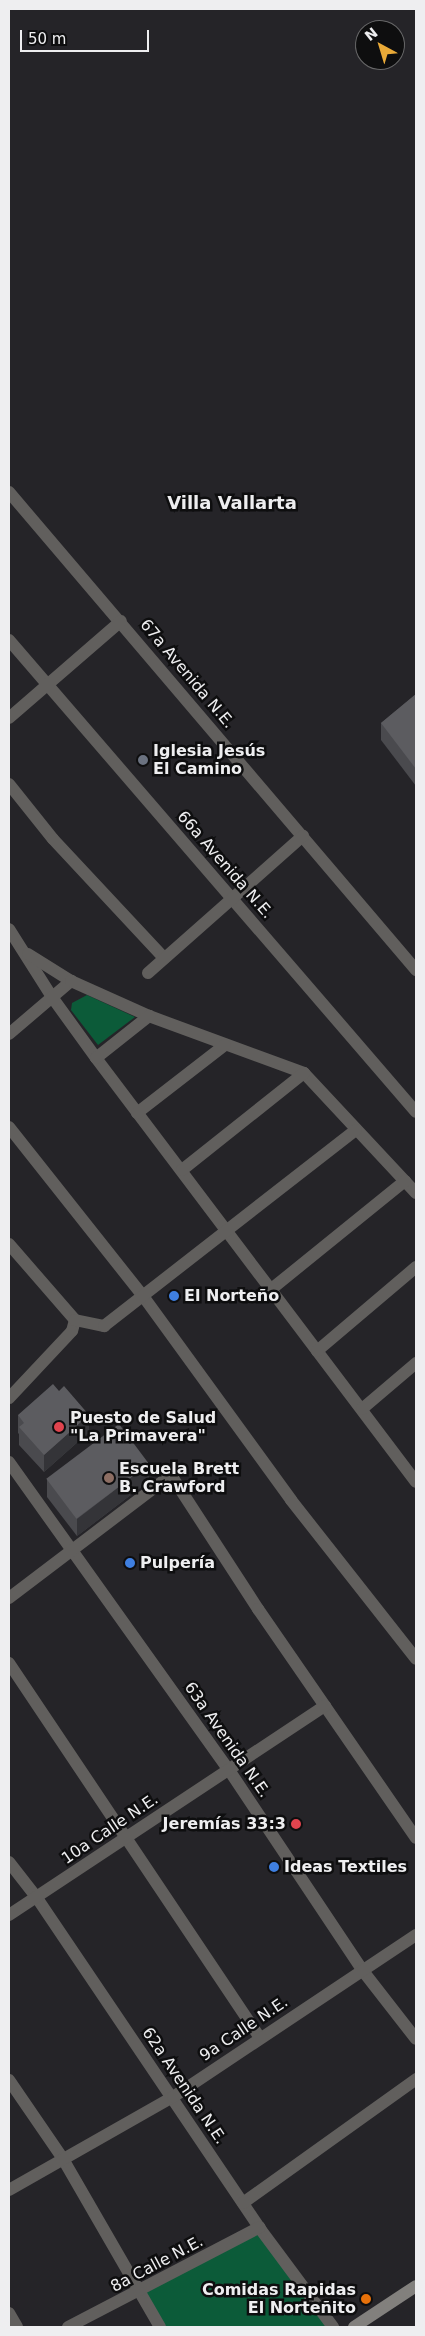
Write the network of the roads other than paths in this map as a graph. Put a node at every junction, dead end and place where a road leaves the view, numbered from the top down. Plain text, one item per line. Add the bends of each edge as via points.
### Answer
1 (9, 492) edge
2 (121, 621) junction
3 (9, 640) edge
4 (48, 686) junction
5 (9, 718) edge
6 (9, 784) edge
7 (303, 836) junction
8 (232, 898) junction
9 (9, 929) edge
10 (26, 953) junction
11 (164, 958) junction
12 (416, 970) edge
13 (148, 972) dead end
14 (71, 980) junction
15 (52, 997) junction
16 (149, 1016) junction
17 (9, 1034) edge
18 (225, 1045) junction
19 (96, 1058) junction
20 (304, 1073) junction
21 (416, 1112) edge
22 (138, 1113) junction
23 (9, 1127) edge
24 (356, 1130) junction
25 (182, 1170) junction
26 (405, 1181) junction
27 (416, 1194) edge
28 (226, 1230) junction
29 (9, 1244) edge
30 (416, 1267) edge
31 (269, 1291) junction
32 (143, 1296) junction
33 (75, 1320) junction
34 (317, 1351) junction
35 (416, 1363) edge
36 (9, 1398) edge
37 (362, 1409) junction
38 (9, 1462) edge
39 (412, 1465) edge
40 (416, 1482) edge
41 (72, 1548) junction
42 (9, 1598) edge
43 (416, 1659) edge
44 (9, 1663) edge
45 (325, 1706) junction
46 (229, 1770) junction
47 (126, 1838) junction
48 (416, 1838) edge
49 (9, 1862) edge
50 (37, 1898) junction
51 (9, 1915) edge
52 (416, 1935) edge
53 (363, 1971) junction
54 (260, 2038) junction
55 (416, 2039) edge
56 (416, 2079) edge
57 (9, 2080) edge
58 (173, 2096) junction
59 (63, 2159) junction
60 (9, 2190) edge
61 (243, 2203) junction
62 (260, 2227) junction
63 (416, 2286) edge
64 (139, 2292) junction
65 (9, 2313) edge
66 (17, 2327) edge
67 (68, 2327) edge
68 (160, 2327) edge
69 (334, 2327) edge
70 (354, 2327) edge

1 - 2 street, 67a Avenida N.E.
2 - 4 street
2 - 7 street, 67a Avenida N.E.
3 - 4 street, 66a Avenida N.E.
4 - 5 street
4 - 8 street, 66a Avenida N.E.
6 - 11 street via 53,839
7 - 8 street
7 - 12 street, 67a Avenida N.E.
8 - 11 street
8 - 21 street, 66a Avenida N.E.
9 - 10 street
10 - 14 street
10 - 15 street
11 - 13 street
14 - 15 street
14 - 16 street
15 - 17 street
15 - 19 street
16 - 18 street
16 - 19 street
18 - 20 street
18 - 22 street
19 - 22 street
20 - 24 street
20 - 25 street
22 - 25 street
23 - 32 street
24 - 26 street
24 - 28 street
25 - 28 street
26 - 27 street
26 - 31 street
28 - 31 street
28 - 32 street
29 - 33 street
30 - 34 street
31 - 34 street
32 - 33 street via 104,1326
32 - 43 street via 291,1500
33 - 36 street via 72,1331
34 - 37 street
35 - 37 street
37 - 39 street
38 - 41 street, 63a Avenida N.E.
39 - 40 street
41 - 42 street
41 - 45 street via 171,1475
41 - 46 street, 63a Avenida N.E.
44 - 47 street
45 - 46 street, 10a Calle N.E.
45 - 48 street
46 - 47 street, 10a Calle N.E.
46 - 53 street, 63a Avenida N.E.
47 - 50 street, 10a Calle N.E.
47 - 54 street
49 - 50 street, 62a Avenida N.E.
50 - 51 street, 10a Calle N.E.
50 - 58 street, 62a Avenida N.E.
52 - 53 street, 9a Calle N.E.
53 - 54 street, 9a Calle N.E.
53 - 55 street, 63a Avenida N.E.
54 - 58 street, 9a Calle N.E.
56 - 61 street
57 - 59 street
58 - 59 street, 9a Calle N.E.
58 - 61 street, 62a Avenida N.E.
59 - 60 street, 9a Calle N.E.
59 - 64 street
61 - 62 street, 62a Avenida N.E.
62 - 64 street, 8a Calle N.E.
62 - 69 street, 62a Avenida N.E.
63 - 70 street
64 - 67 street, 8a Calle N.E.
64 - 68 street
65 - 66 street

